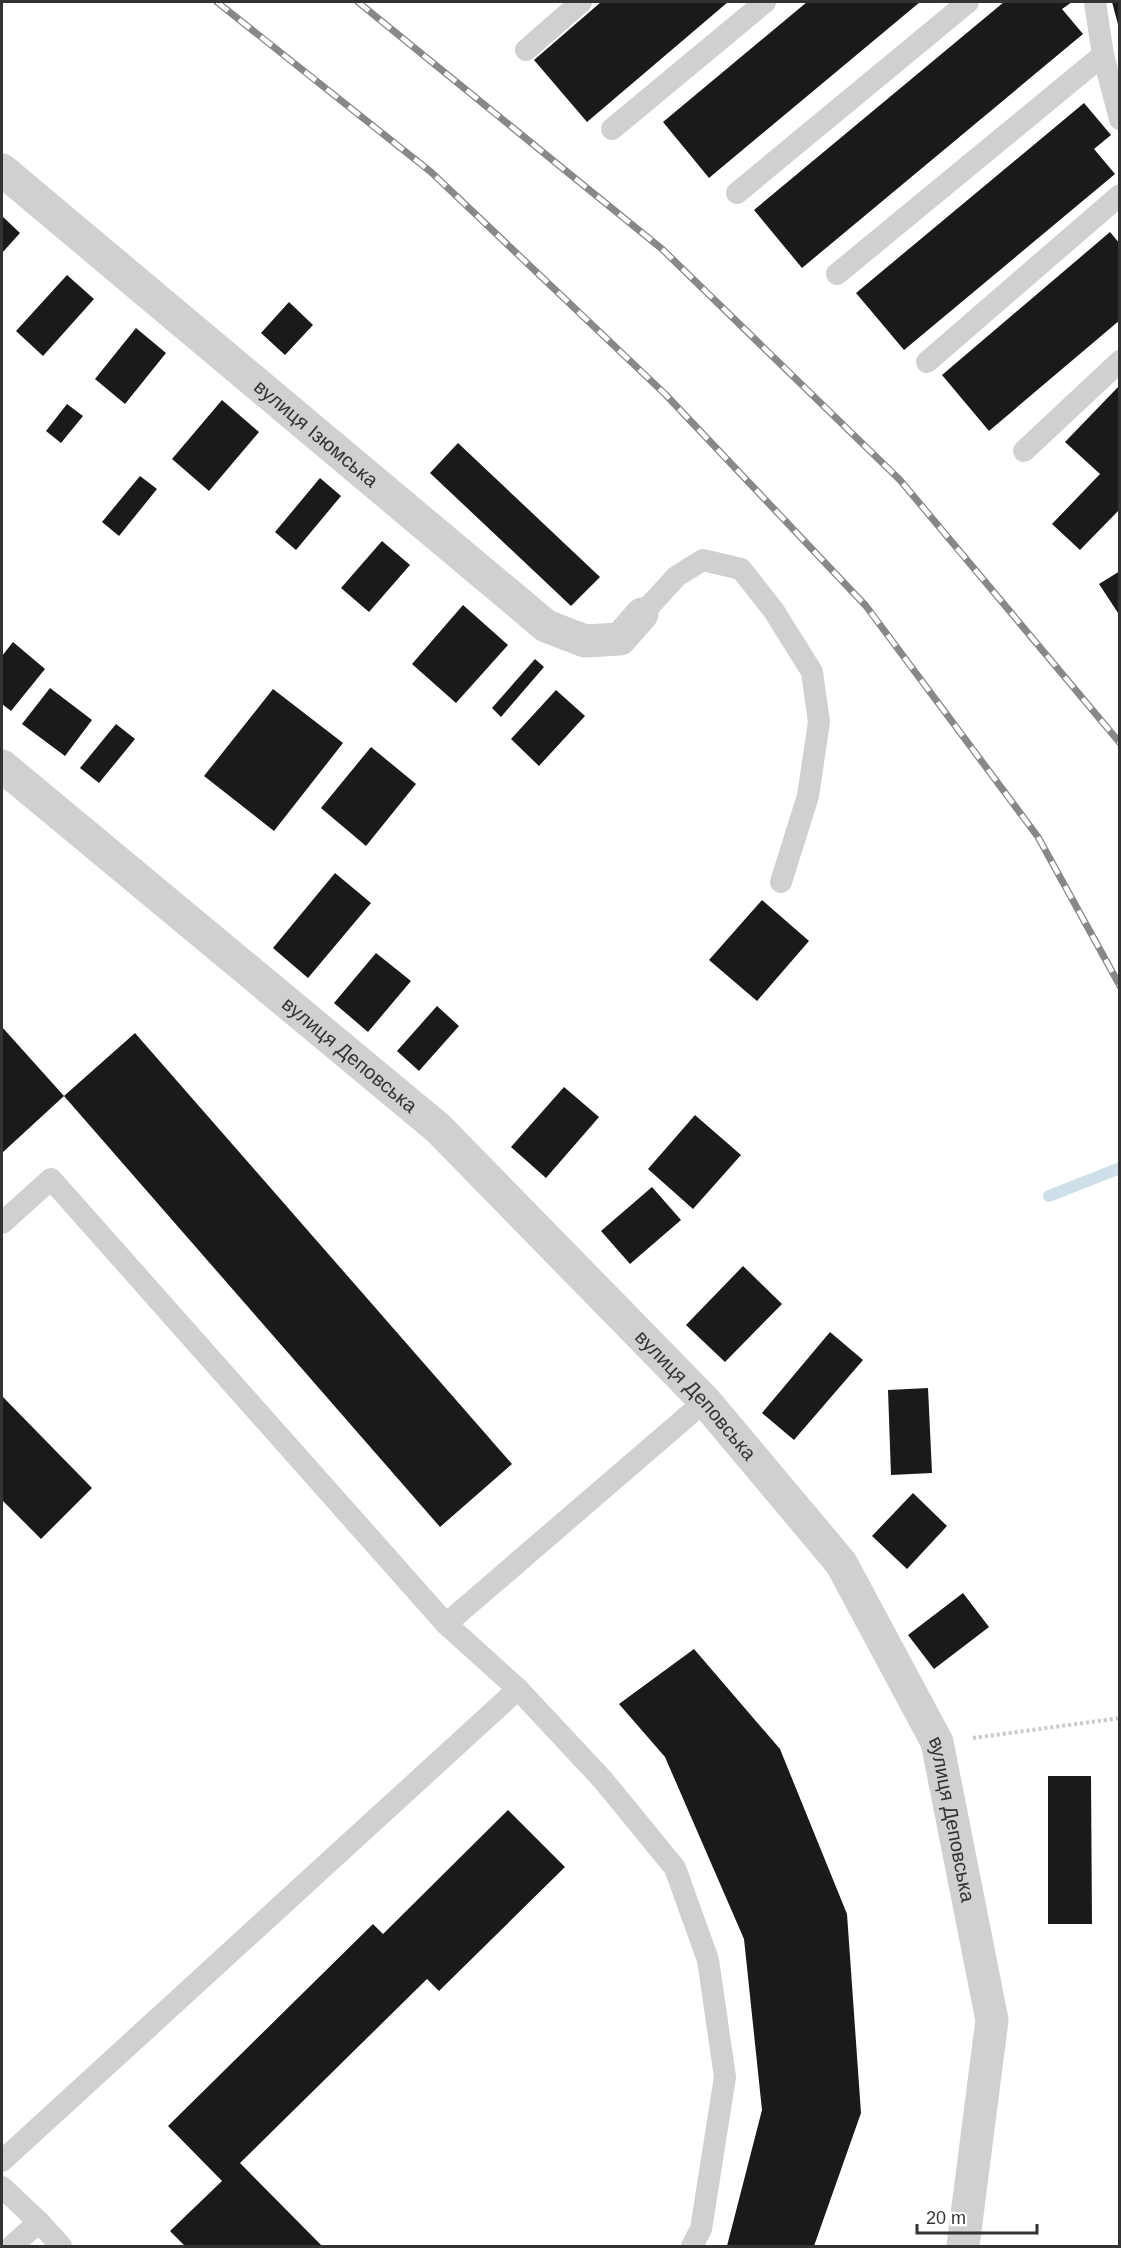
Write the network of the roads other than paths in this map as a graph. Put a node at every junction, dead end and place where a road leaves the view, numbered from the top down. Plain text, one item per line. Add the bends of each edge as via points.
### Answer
1 (581, 2) edge
2 (765, 2) edge
3 (968, 2) edge
4 (1095, 2) edge
5 (526, 50) dead end
6 (1103, 55) junction
7 (1119, 118) edge
8 (612, 129) dead end
9 (2, 170) edge
10 (737, 193) dead end
11 (1119, 195) edge
12 (837, 274) dead end
13 (1119, 361) edge
14 (927, 362) dead end
15 (1024, 450) dead end
16 (642, 614) joint
17 (2, 766) edge
18 (781, 882) dead end
19 (2, 1223) edge
20 (705, 1401) junction
21 (446, 1624) junction
22 (518, 1689) junction
23 (2, 2161) edge
24 (2, 2187) edge
25 (39, 2222) junction
26 (12, 2247) edge
27 (61, 2247) edge
28 (692, 2247) edge
29 (963, 2247) edge

1 - 5 lane
2 - 8 lane
3 - 10 lane
4 - 6 lane
6 - 7 lane
6 - 12 lane
9 - 16 street, вулиця Ізюмська via 546,626 585,641 620,639
11 - 14 lane
13 - 15 lane
16 - 18 lane via 677,576 703,560 741,569 774,611 812,672 819,722 808,796
17 - 20 street, вулиця Деповська via 438,1128
19 - 21 lane via 51,1179
20 - 21 lane
20 - 29 street, вулиця Деповська via 842,1563 937,1743 992,2020
21 - 22 lane
22 - 23 lane
22 - 28 lane via 603,1780 675,1868 708,1960 725,2077 701,2229
24 - 25 lane
25 - 26 lane
25 - 27 lane

